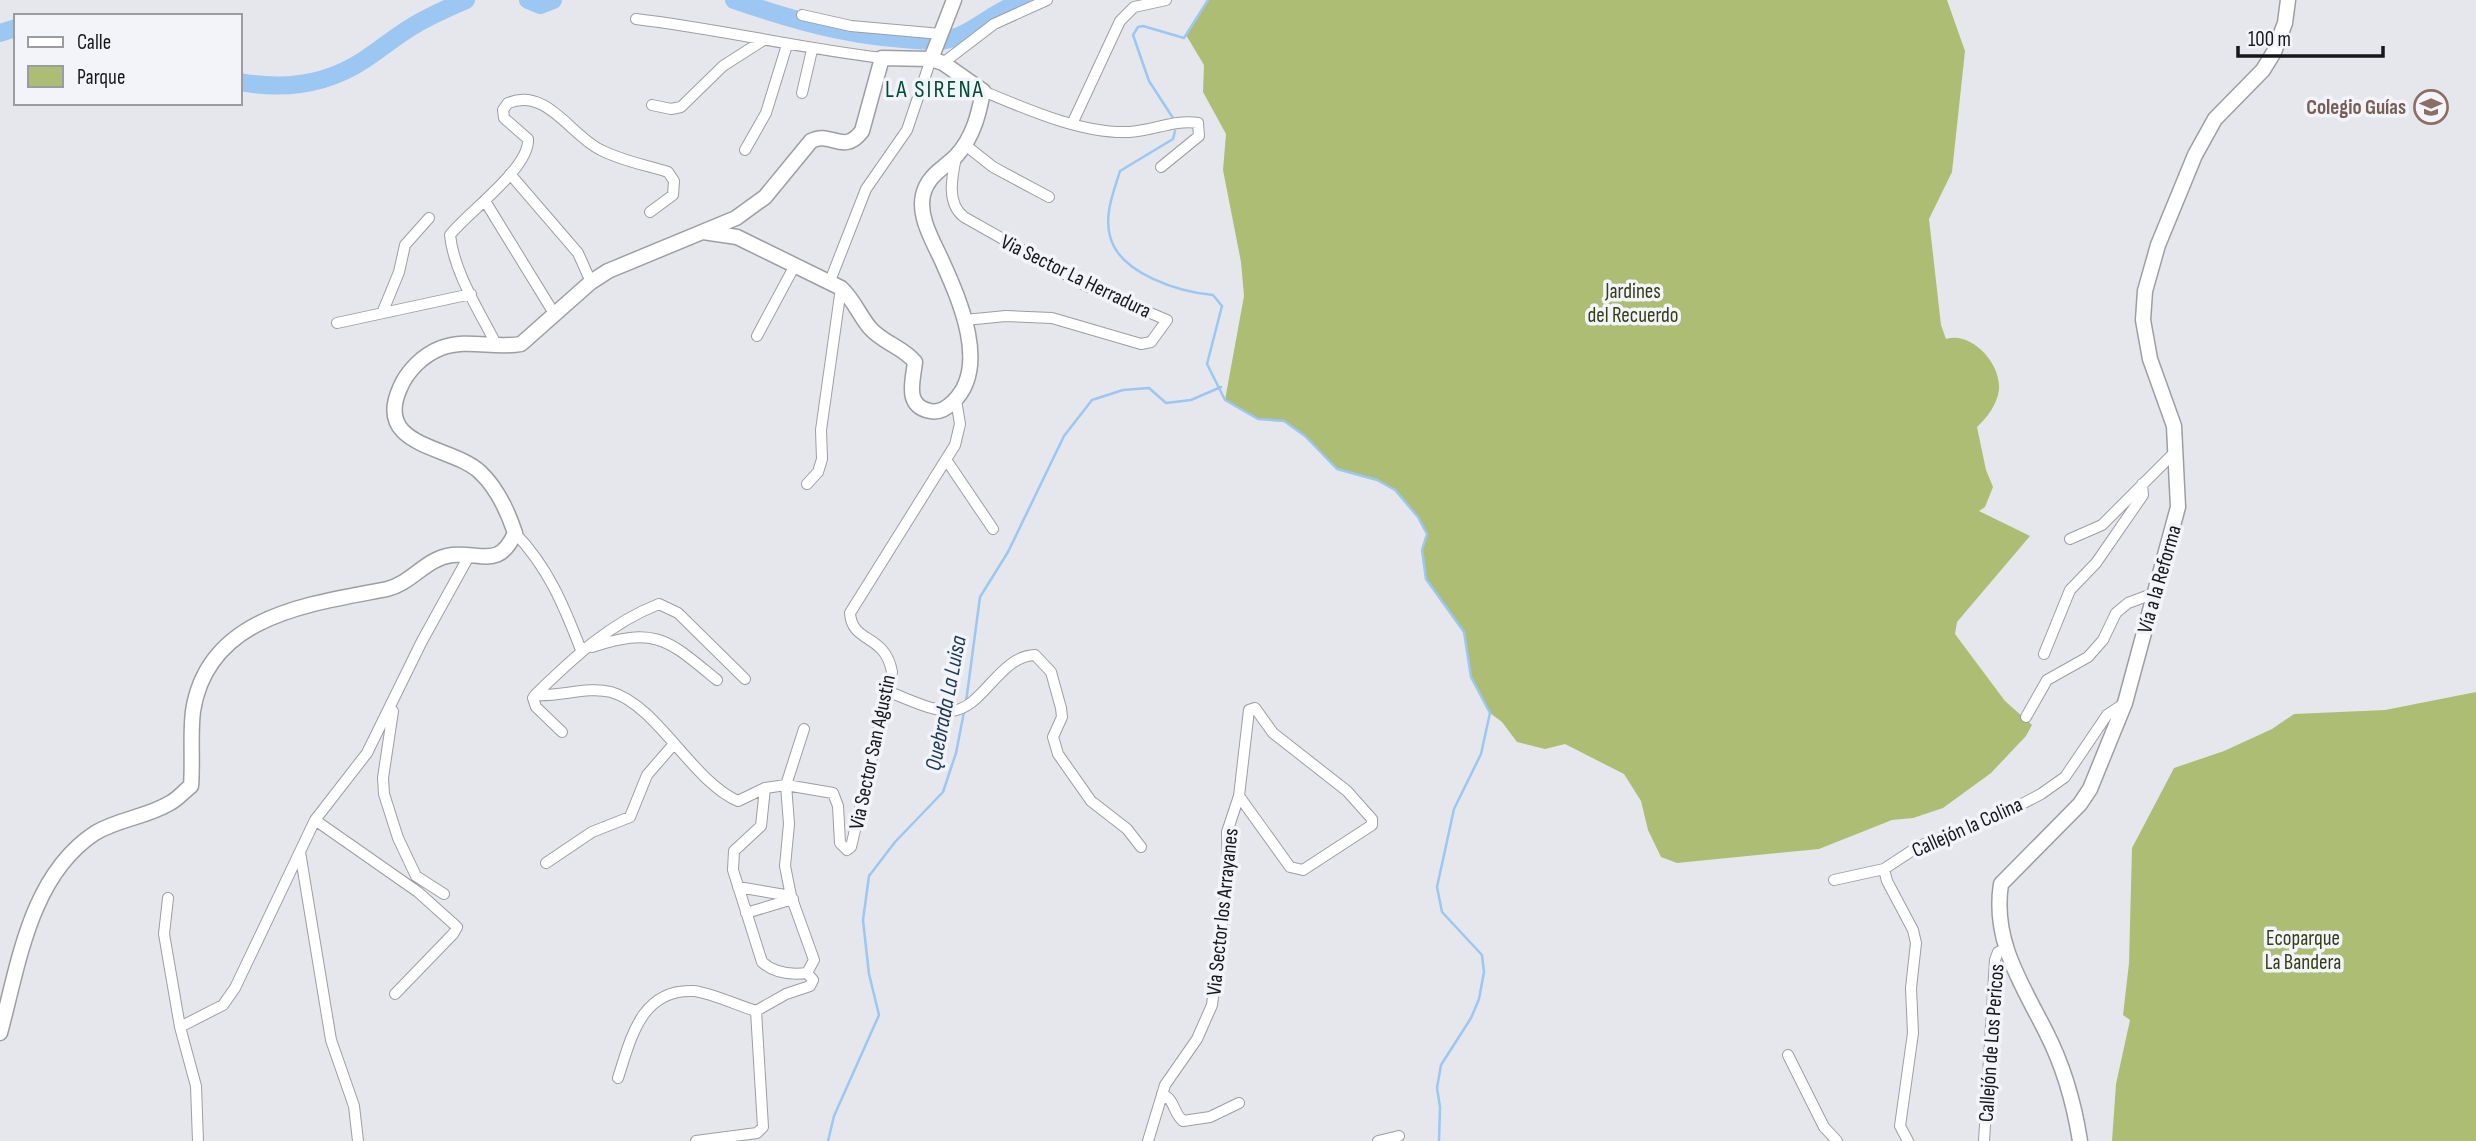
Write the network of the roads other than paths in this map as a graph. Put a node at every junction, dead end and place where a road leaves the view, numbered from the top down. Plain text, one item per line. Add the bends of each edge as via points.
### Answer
1 (954, 0) edge
2 (1047, 0) edge
3 (1166, 0) edge
4 (2288, 0) edge
5 (802, 15) dead end
6 (636, 19) dead end
7 (942, 31) junction
8 (762, 41) junction
9 (787, 45) junction
10 (812, 50) junction
11 (882, 58) junction
12 (936, 58) junction
13 (983, 91) junction
14 (802, 93) dead end
15 (652, 105) dead end
16 (1072, 124) junction
17 (745, 150) dead end
18 (960, 150) junction
19 (1161, 167) dead end
20 (510, 174) junction
21 (1049, 197) dead end
22 (485, 201) junction
23 (650, 212) dead end
24 (429, 218) dead end
25 (703, 232) junction
26 (794, 267) junction
27 (591, 282) junction
28 (835, 284) junction
29 (471, 293) junction
30 (383, 311) junction
31 (555, 315) junction
32 (965, 320) junction
33 (337, 323) dead end
34 (757, 336) dead end
35 (497, 346) junction
36 (956, 400) junction
37 (2177, 450) junction
38 (947, 461) junction
39 (807, 484) dead end
40 (2142, 484) junction
41 (993, 529) dead end
42 (515, 533) junction
43 (2070, 539) dead end
44 (469, 556) junction
45 (2155, 593) junction
46 (581, 650) junction
47 (2044, 654) dead end
48 (745, 679) dead end
49 (717, 680) dead end
50 (889, 692) junction
51 (535, 695) junction
52 (2126, 703) junction
53 (393, 704) junction
54 (2026, 717) dead end
55 (804, 729) dead end
56 (562, 732) dead end
57 (673, 745) junction
58 (786, 785) junction
59 (765, 788) junction
60 (1239, 796) junction
61 (316, 820) junction
62 (1141, 847) dead end
63 (300, 851) junction
64 (546, 863) dead end
65 (1885, 869) junction
66 (1834, 880) dead end
67 (738, 887) junction
68 (444, 894) dead end
69 (792, 897) junction
70 (168, 898) dead end
71 (746, 913) junction
72 (2005, 949) junction
73 (807, 974) junction
74 (395, 994) dead end
75 (756, 1011) junction
76 (180, 1027) junction
77 (0, 1033) edge
78 (1788, 1055) dead end
79 (618, 1078) dead end
80 (1162, 1094) junction
81 (1239, 1103) dead end
82 (1399, 1136) dead end
83 (198, 1141) edge
84 (358, 1141) edge
85 (696, 1141) edge
86 (1148, 1141) edge
87 (1378, 1141) edge
88 (1837, 1141) edge
89 (1908, 1141) edge
90 (1984, 1141) edge
91 (2080, 1141) edge

1 - 7 street
2 - 12 street
3 - 16 street via 1135,7 1120,21
4 - 37 street, Vía a la Reforma via 2274,52 2263,70 2215,119 2195,155 2158,245 2146,291 2143,320 2150,359 2174,426
5 - 7 street via 851,26
6 - 8 street via 714,28
7 - 12 street
8 - 9 street
8 - 15 street via 723,66 681,107
9 - 10 street
9 - 17 street via 766,113
10 - 11 street
10 - 14 street
11 - 12 street
11 - 25 street via 862,131 855,140 811,141 765,197 736,218
12 - 13 street
12 - 28 street via 907,130 866,190
13 - 16 street
13 - 18 street via 977,119
16 - 19 street via 1126,132 1198,123 1199,136
18 - 21 street
18 - 32 street via 930,179 923,195 923,212
18 - 32 street, Via Sector La Herradura via 952,196 958,213 1086,286 1167,320 1151,342 1141,344 1052,318
20 - 22 street
20 - 23 street via 529,148 528,139 504,118 503,110 516,100 537,103 551,108 599,150 668,172 674,181 673,195
20 - 27 street via 579,253
22 - 29 street via 450,235
22 - 31 street
24 - 30 street via 405,245
25 - 26 street via 737,237
25 - 27 street
26 - 28 street
26 - 34 street
27 - 31 street
28 - 36 street via 854,301 870,328 915,362 912,398 920,408 933,412
28 - 39 street via 822,459
29 - 30 street
29 - 35 street
30 - 33 street
31 - 35 street via 521,344
32 - 36 street via 970,373
35 - 42 street via 459,343 438,349 406,375 395,413 407,436 461,458 481,473 508,513
36 - 38 street, Via Sector San Agustin via 960,424
37 - 40 street
37 - 45 street, Vía a la Reforma via 2178,507
38 - 41 street
38 - 50 street, Via Sector San Agustin via 924,490 850,613 856,631 884,649 890,659
40 - 43 street via 2102,525
40 - 47 street via 2143,495 2096,563 2070,590
42 - 44 street via 503,552 492,557
42 - 46 street via 550,577
44 - 53 street
44 - 77 street via 438,558 410,580 390,588 306,604 268,617 218,654 193,711 191,786 171,803 97,832 66,856 43,891
45 - 52 street, Vía a la Reforma
45 - 54 street via 2116,613 2103,640 2088,657 2047,680
46 - 48 street via 634,613 659,604 678,613
46 - 49 street via 643,636 677,647
46 - 51 street
50 - 58 street, Via Sector San Agustin via 851,847 847,850 840,843 833,793
50 - 62 street via 954,711 1025,656 1035,655 1051,672 1061,708 1053,737 1058,754 1091,801 1127,829
51 - 56 street via 533,703
51 - 57 street, Via Sector San Agustin via 611,692 638,706
52 - 65 street, Callejón la Colina via 2107,715 2065,776 2041,793 2004,813 1919,846
52 - 72 street, Vía a la Reforma via 2080,804 2001,884
53 - 61 street via 367,753
53 - 68 street via 384,794 416,876
55 - 58 street
57 - 59 street, Via Sector San Agustin via 733,799 743,800
57 - 64 street via 647,775 630,817 592,832
58 - 59 street, Via Sector San Agustin
58 - 69 street via 785,866
59 - 67 street via 761,826 734,851
60 - 60 street, Via Sector los Arrayanes via 1249,710 1255,708 1273,733 1347,791 1372,825 1303,870 1296,870
60 - 80 street, Via Sector los Arrayanes via 1227,832 1228,873 1212,1005 1197,1039
61 - 63 street
61 - 74 street via 418,892 457,927
63 - 76 street via 223,1005
63 - 84 street via 331,1040 354,1107
65 - 66 street
65 - 89 street via 1886,881 1916,943 1913,1033 1900,1126
67 - 69 street
67 - 71 street
69 - 71 street
69 - 73 street via 814,960
70 - 76 street via 164,934
71 - 73 street via 762,962 785,973
72 - 90 street, Callejón de Los Pericos via 1995,960
72 - 91 street, Vía a la Reforma via 2061,1066
73 - 75 street via 813,980 810,986
75 - 79 street via 695,991 654,1002 635,1025
75 - 85 street via 763,1127 757,1133
76 - 83 street via 196,1086
78 - 88 street via 1824,1127
80 - 81 street via 1183,1121 1210,1117
80 - 86 street, Via Sector los Arrayanes
82 - 87 street

